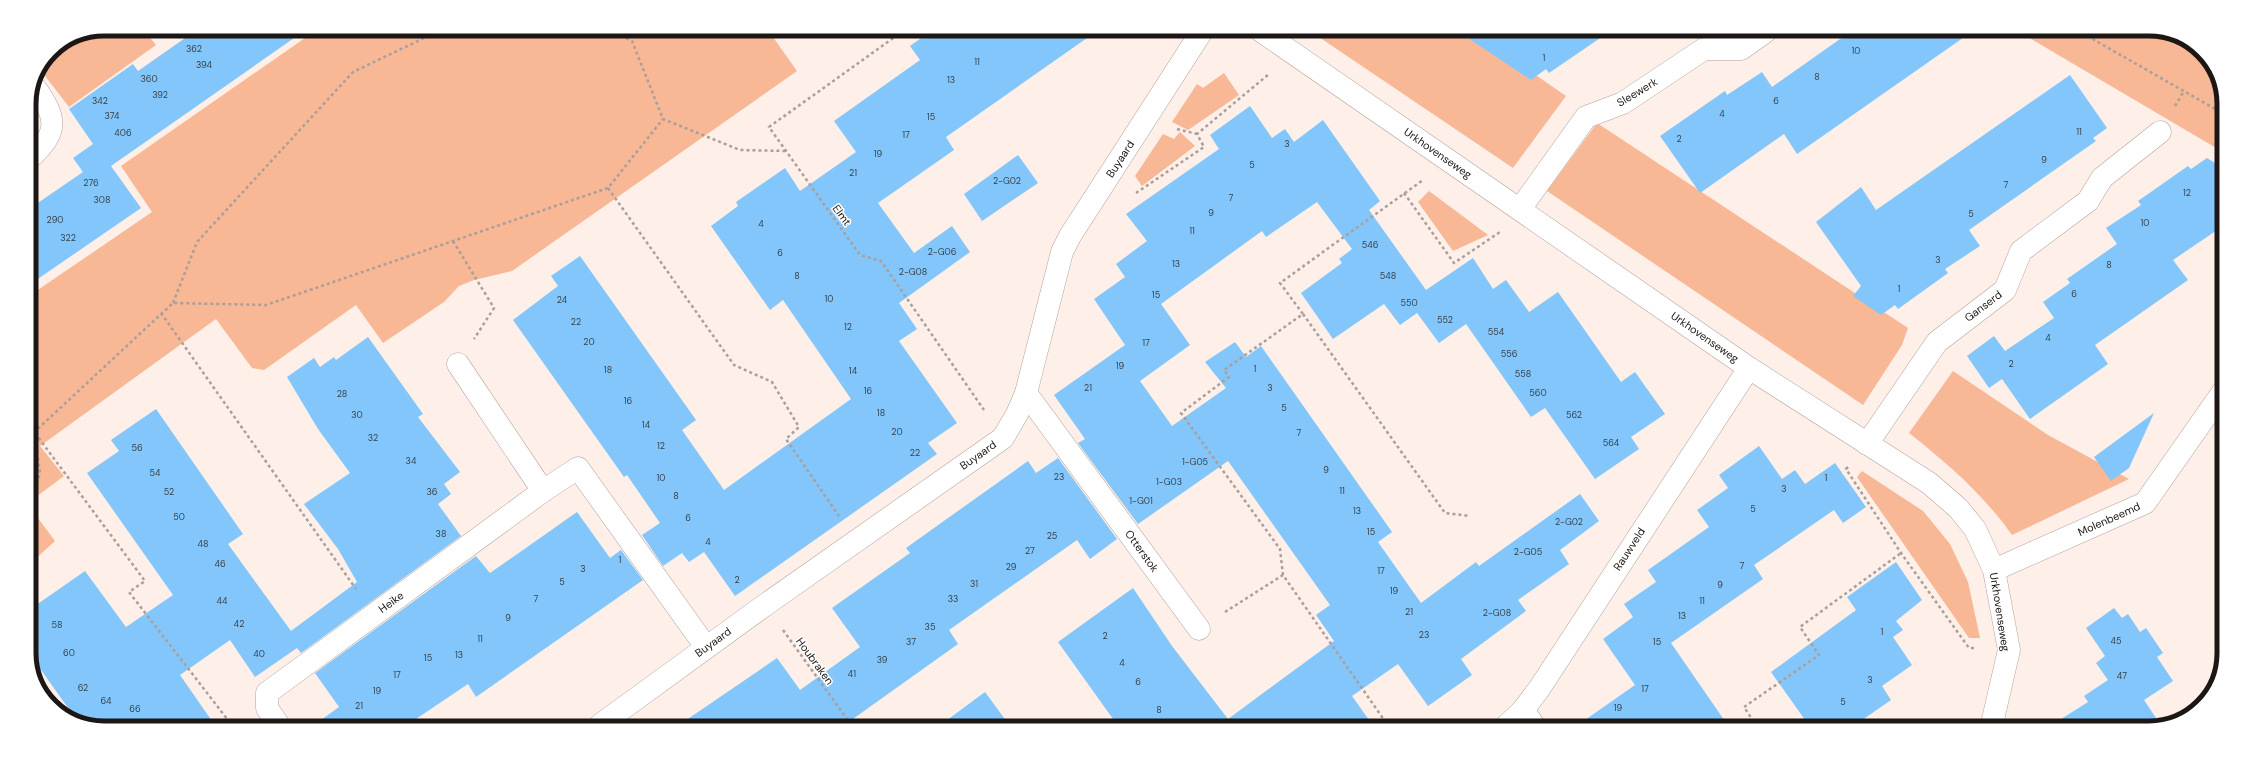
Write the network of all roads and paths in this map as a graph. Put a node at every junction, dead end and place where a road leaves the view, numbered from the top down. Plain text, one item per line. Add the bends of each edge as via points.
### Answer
1 (428, 36) edge
2 (622, 36) edge
3 (895, 36) edge
4 (1199, 36) edge
5 (1269, 36) edge
6 (1760, 36) edge
7 (2087, 36) edge
8 (1294, 52) junction
9 (37, 90) edge
10 (2217, 110) edge
11 (663, 119) junction
12 (2160, 132) dead end
13 (786, 151) junction
14 (36, 152) edge
15 (1450, 161) junction
16 (608, 188) junction
17 (1404, 193) junction
18 (1134, 194) dead end
19 (1520, 209) junction
20 (453, 241) junction
21 (173, 303) junction
22 (161, 313) junction
23 (1303, 314) junction
24 (458, 364) joint
25 (1749, 368) junction
26 (1026, 393) junction
27 (2217, 400) edge
28 (36, 432) edge
29 (36, 434) edge
30 (1003, 438) junction
31 (36, 441) edge
32 (1867, 444) junction
33 (36, 488) edge
34 (543, 491) junction
35 (1470, 516) dead end
36 (856, 541) junction
37 (1901, 553) junction
38 (1994, 570) junction
39 (1283, 575) junction
40 (765, 605) junction
41 (374, 615) junction
42 (1199, 629) joint
43 (706, 647) junction
44 (2009, 650) junction
45 (1529, 718) edge
46 (229, 721) edge
47 (276, 721) edge
48 (605, 721) edge
49 (848, 721) edge
50 (1385, 721) edge
51 (1753, 721) edge
52 (1993, 721) edge

1 - 21 path via 353,72 197,242
2 - 11 path via 632,41
3 - 13 path, Elmt via 769,127
4 - 26 street, Buyaard via 1062,252
5 - 8 street, Urkhovenseweg
6 - 19 street, Sleewerk via 1741,49 1704,50 1623,103 1586,116
7 - 10 path
8 - 15 street, Urkhovenseweg
8 - 18 path via 1197,134 1204,147
9 - 14 lane via 49,106 53,125 46,142
11 - 13 path via 740,150
11 - 16 path
12 - 32 street, Ganserd via 2102,178 2088,201 2021,251 2005,290 1936,342
13 - 30 path, Elmt via 860,255 881,261
15 - 17 path
15 - 19 street, Urkhovenseweg
16 - 20 path
16 - 36 path via 734,365 772,382 799,427 786,439
17 - 19 path via 1454,263 1496,237
17 - 23 path via 1280,283
19 - 25 street, Urkhovenseweg
20 - 21 path via 266,305
20 - 24 path via 494,308
21 - 22 path
22 - 28 path
22 - 41 path
23 - 35 path via 1444,513
23 - 39 path via 1224,370 1229,377 1181,412 1280,549
24 - 34 street
25 - 32 street, Urkhovenseweg
25 - 45 street, Rauwveld via 1539,689
26 - 30 street, Buyaard
26 - 42 street, Otterstok
27 - 38 street, Molenbeemd via 2145,503
29 - 46 path via 145,581 129,592
30 - 36 street, Buyaard
31 - 33 path via 40,473
32 - 37 path via 1846,469
32 - 38 street, Urkhovenseweg via 1929,483 1958,508 1975,529
34 - 41 street, Heike
34 - 43 street, Heike via 578,468
36 - 40 street, Buyaard
37 - 44 path via 1969,648
37 - 51 path via 1800,627 1819,655 1744,708
38 - 44 street, Urkhovenseweg
39 - 42 path
39 - 50 path
40 - 43 street, Buyaard
40 - 49 path, Houbraken
41 - 47 street, Heike via 268,693 267,708
43 - 48 street, Buyaard
44 - 52 street, Urkhovenseweg

